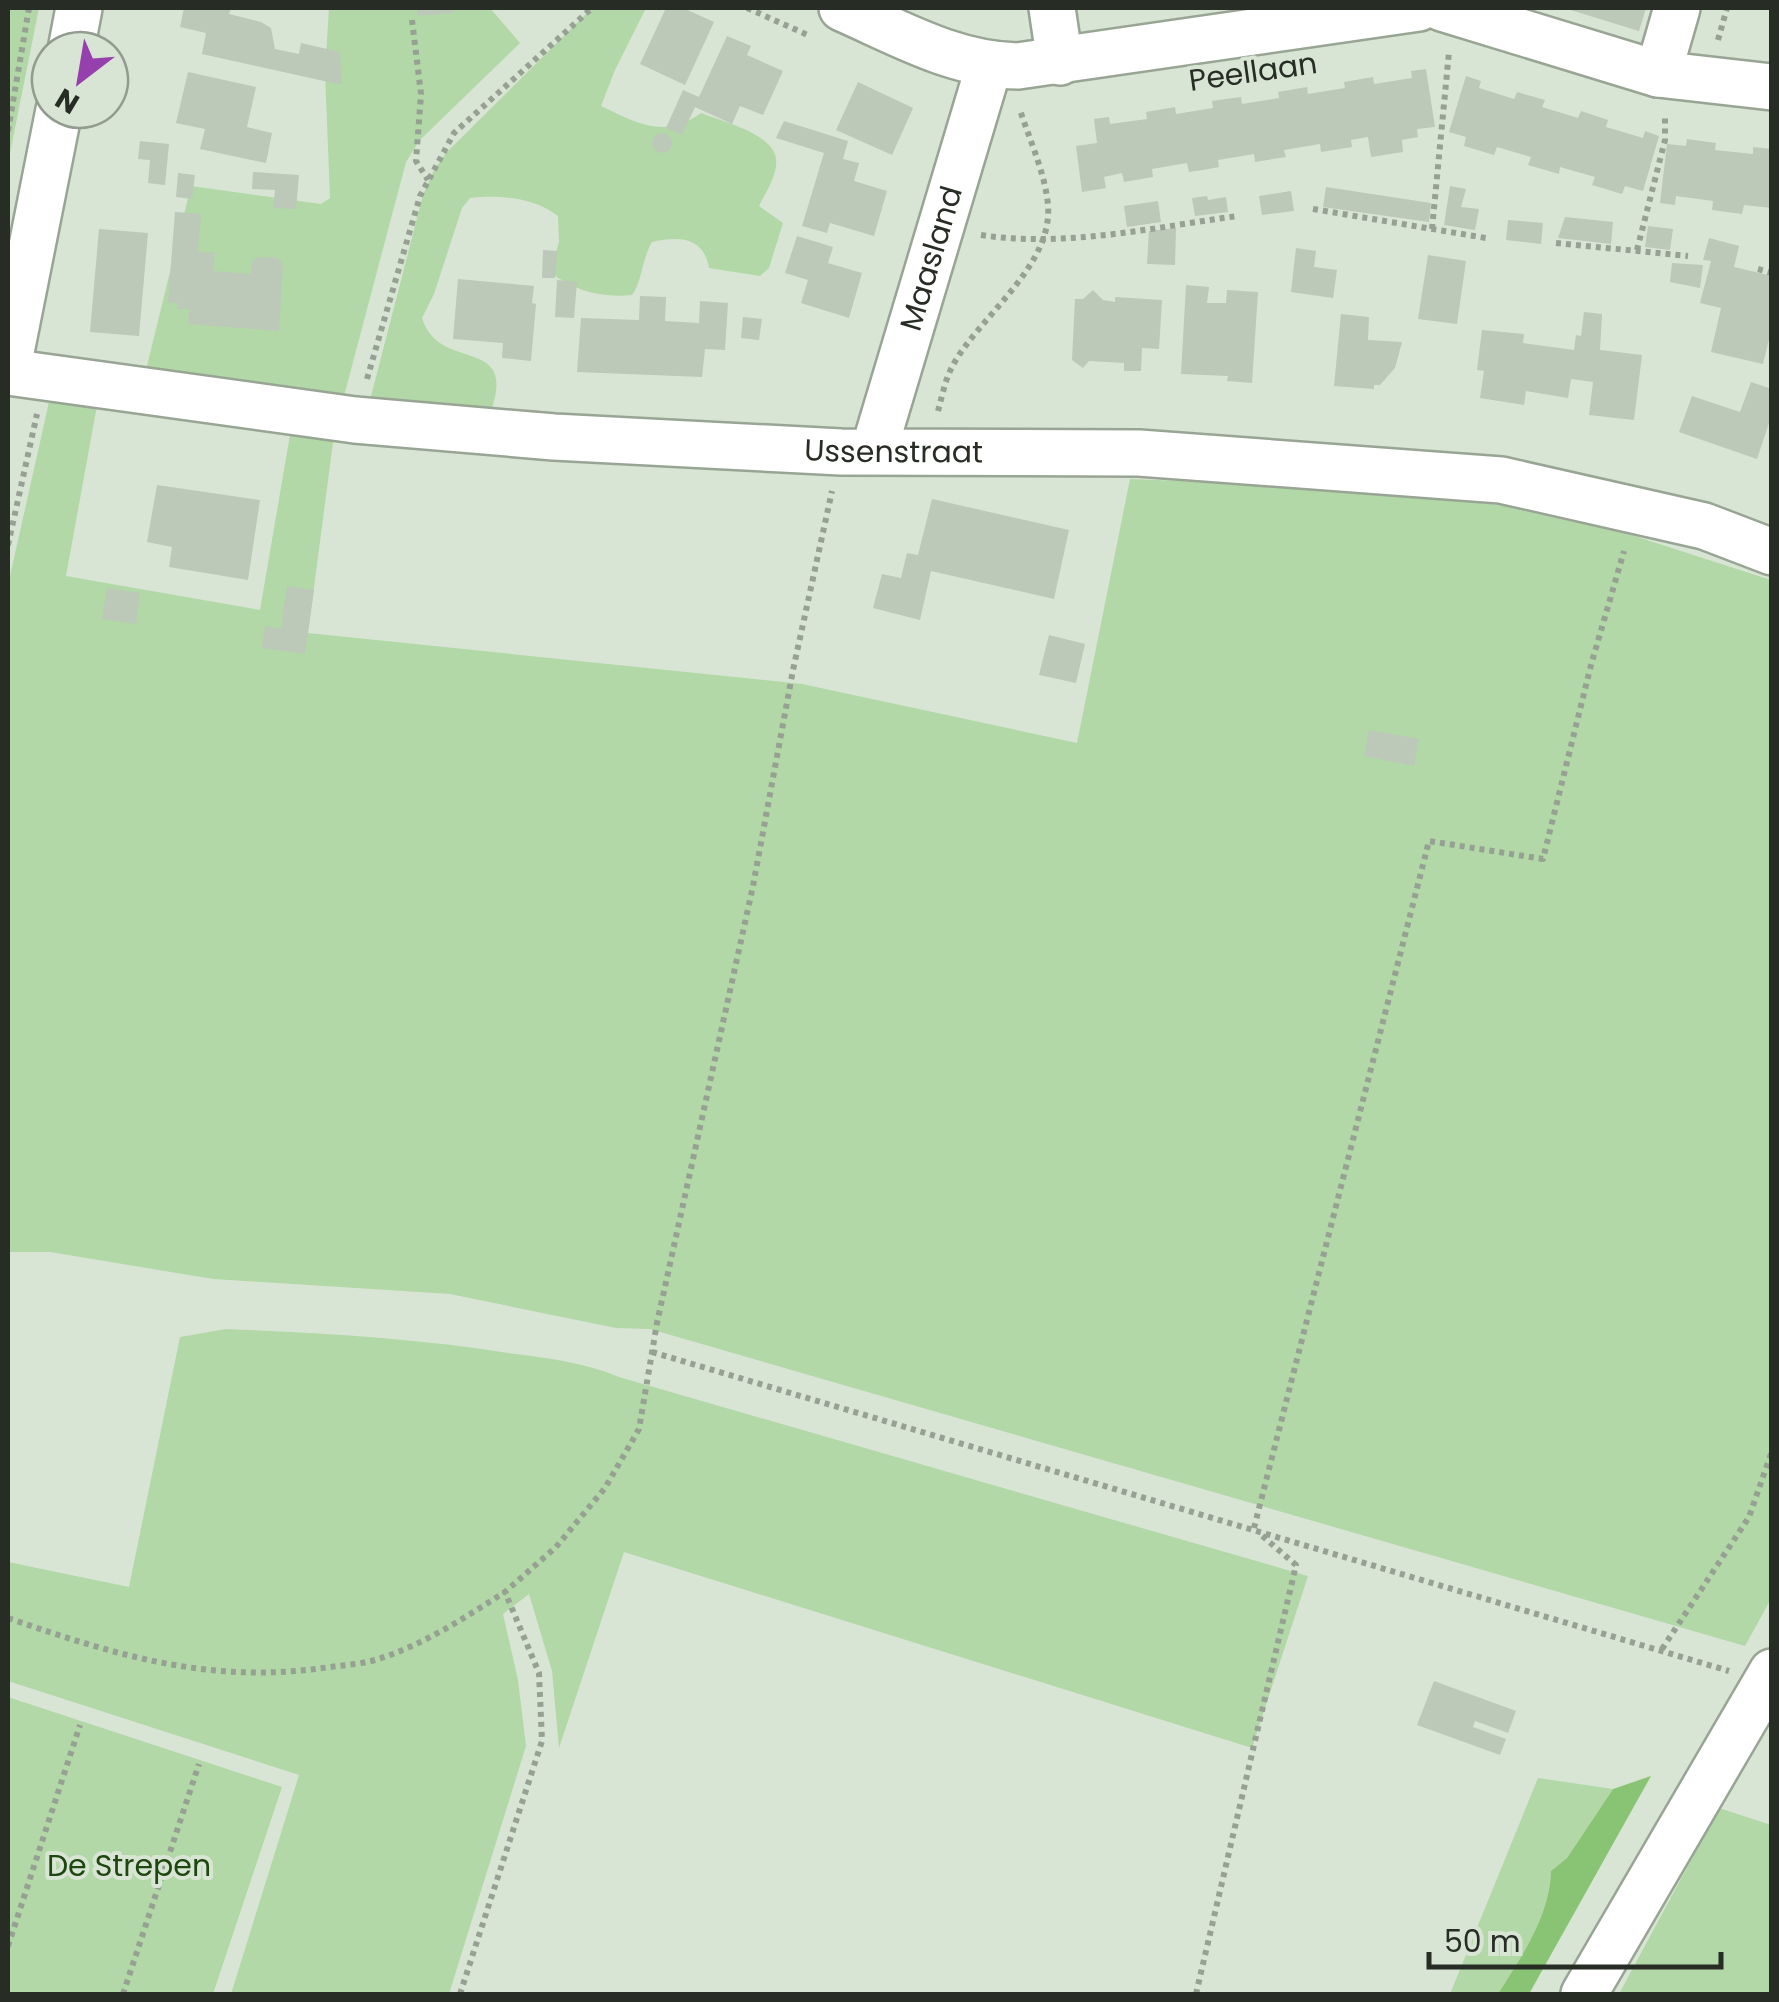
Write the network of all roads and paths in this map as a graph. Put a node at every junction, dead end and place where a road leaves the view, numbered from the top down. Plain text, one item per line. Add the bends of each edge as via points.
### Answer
1 (29, 8) edge
2 (592, 8) edge
3 (747, 8) edge
4 (1052, 8) edge
5 (1678, 8) edge
6 (1417, 16) edge
7 (412, 20) dead end
8 (830, 24) edge
9 (1449, 52) junction
10 (1466, 57) dead end
11 (1060, 62) junction
12 (989, 66) junction
13 (1772, 88) edge
14 (1662, 101) junction
15 (1035, 102) dead end
16 (997, 107) junction
17 (1684, 116) dead end
18 (56, 130) edge
19 (8, 131) edge
20 (428, 181) junction
21 (1313, 209) dead end
22 (1238, 216) dead end
23 (940, 229) junction
24 (1432, 229) junction
25 (1486, 238) dead end
26 (1042, 240) junction
27 (1556, 243) dead end
28 (1637, 250) junction
29 (1688, 256) dead end
30 (1758, 269) dead end
31 (1772, 273) edge
32 (20, 372) edge
33 (355, 420) junction
34 (926, 450) junction
35 (857, 451) junction
36 (1636, 511) junction
37 (8, 545) edge
38 (1772, 552) edge
39 (652, 1352) junction
40 (1772, 1450) edge
41 (1254, 1528) junction
42 (505, 1592) junction
43 (8, 1618) edge
44 (1662, 1650) junction
45 (1769, 1677) edge
46 (80, 1725) dead end
47 (198, 1764) dead end
48 (8, 1946) edge
49 (123, 1994) edge
50 (460, 1994) edge
51 (1196, 1994) edge
52 (1584, 1994) edge

1 - 19 path
2 - 20 path via 454,133
3 - 8 path
4 - 11 street
5 - 14 street
6 - 9 path
6 - 11 street, Peellaan
6 - 14 street, Peellaan
7 - 20 path via 421,94 416,160
8 - 12 street, Peellaan
9 - 10 path
9 - 24 path
11 - 12 street, Peellaan
12 - 16 street, Maasland
13 - 14 street, Peellaan
14 - 17 path
14 - 28 path via 1665,140
15 - 16 path
16 - 23 street, Maasland
16 - 26 path via 1045,186 1049,210
18 - 32 street
20 - 33 path
21 - 24 path
22 - 26 path
23 - 26 path
23 - 35 street, Maasland
24 - 25 path
26 - 34 path via 952,367
27 - 28 path
28 - 29 path
30 - 31 path
32 - 33 street, Ussenstraat
32 - 37 path
33 - 35 street, Ussenstraat
34 - 35 street, Ussenstraat
34 - 36 street, Ussenstraat via 1139,453 1501,480
35 - 39 path via 794,670
36 - 38 street, Ussenstraat via 1704,526
36 - 41 path via 1543,860 1429,841
39 - 41 path
39 - 42 path via 639,1429 605,1488 556,1547
40 - 44 path via 1749,1517
41 - 44 path
41 - 51 path via 1296,1565
42 - 43 path via 448,1628 375,1660 286,1674 180,1669
42 - 50 path via 539,1673 542,1741
44 - 45 path
45 - 52 street
46 - 48 path
47 - 49 path

